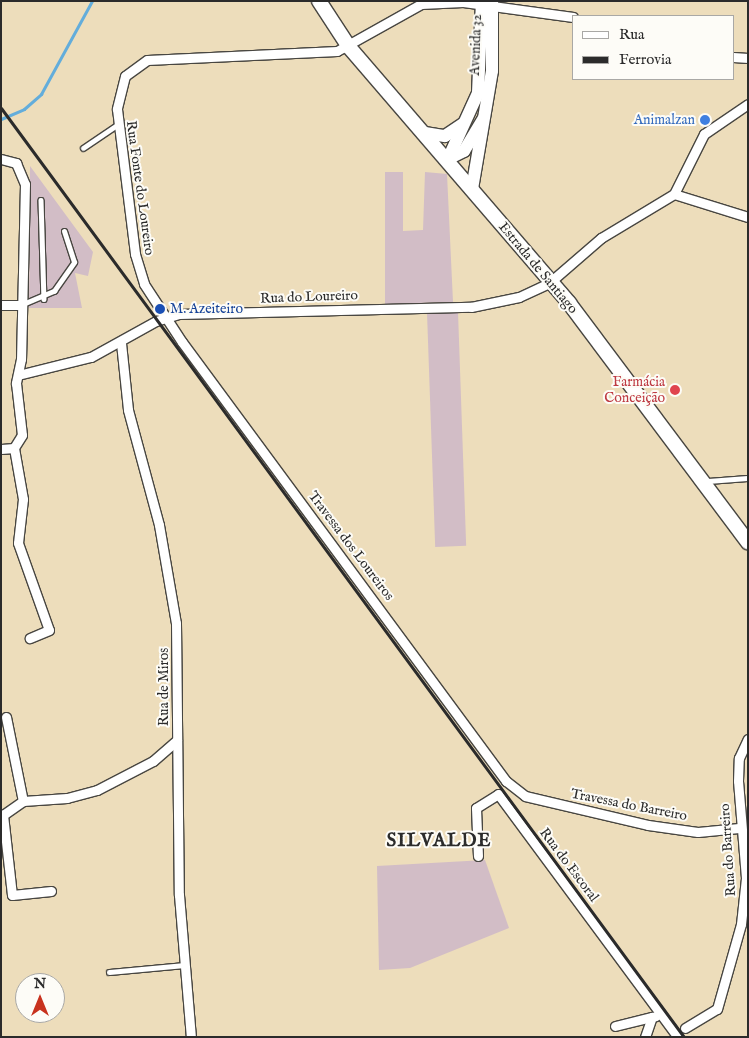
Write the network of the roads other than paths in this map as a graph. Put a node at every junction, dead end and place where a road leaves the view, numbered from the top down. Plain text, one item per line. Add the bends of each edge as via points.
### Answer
1 (320, 1) edge
2 (487, 3) edge
3 (572, 17) edge
4 (349, 47) junction
5 (734, 57) edge
6 (748, 58) edge
7 (748, 104) edge
8 (477, 116) junction
9 (116, 126) junction
10 (425, 133) junction
11 (83, 148) dead end
12 (1, 159) edge
13 (448, 159) junction
14 (472, 189) junction
15 (674, 194) junction
16 (41, 200) dead end
17 (748, 217) edge
18 (64, 232) dead end
19 (549, 283) junction
20 (44, 299) junction
21 (1, 305) edge
22 (21, 305) junction
23 (168, 316) junction
24 (120, 343) junction
25 (18, 375) junction
26 (1, 448) edge
27 (14, 448) junction
28 (748, 478) edge
29 (703, 481) junction
30 (748, 542) edge
31 (30, 638) dead end
32 (6, 717) dead end
33 (177, 740) junction
34 (748, 740) edge
35 (516, 790) joint
36 (23, 801) junction
37 (739, 828) junction
38 (478, 856) dead end
39 (51, 891) dead end
40 (186, 965) junction
41 (109, 972) dead end
42 (661, 1014) junction
43 (652, 1017) junction
44 (615, 1026) dead end
45 (685, 1028) dead end
46 (191, 1037) edge
47 (645, 1037) edge
48 (678, 1037) edge

1 - 4 main road, Estrada de Santiago
2 - 3 street
2 - 4 street via 421,4
2 - 8 main road, Avenida 32
4 - 9 street, Rua Fonte do Loureiro via 337,51 147,60 125,76
4 - 10 main road, Estrada de Santiago
5 - 6 street
7 - 15 street via 704,134
8 - 10 main road, Avenida 32 via 453,133
8 - 13 main road, Avenida 32 via 464,151
8 - 14 main road, Avenida 32
9 - 11 lane
9 - 23 street, Rua Fonte do Loureiro via 140,275
10 - 13 main road, Estrada de Santiago
12 - 22 street via 16,163 25,184
13 - 14 main road, Estrada de Santiago
14 - 19 main road, Estrada de Santiago
15 - 17 street
15 - 19 street, Rua do Loureiro via 601,238
16 - 20 lane
18 - 20 lane via 74,262
19 - 23 street, Rua do Loureiro via 519,297 471,307
19 - 29 main road, Estrada de Santiago
20 - 22 lane
21 - 22 street
22 - 25 street
23 - 24 street, Rua do Loureiro
23 - 35 street, Travessa dos Loureiros via 182,342
24 - 25 street, Rua do Loureiro via 76,362
24 - 33 street, Rua de Miros via 128,410 159,525 176,622
25 - 27 street via 22,435
26 - 27 street
27 - 31 street via 23,499 18,543 49,630
28 - 29 lane
29 - 30 main road, Estrada de Santiago
32 - 36 street
33 - 36 street via 153,761 97,790 67,798
33 - 40 street, Rua de Miros via 179,896
34 - 37 street, Rua do Barreiro via 739,758
35 - 37 street, Travessa do Barreiro via 648,825 698,832
36 - 39 street via 10,807 2,822 12,895
37 - 45 street, Rua do Barreiro via 745,902 720,1003 713,1013
38 - 42 street, Rua do Escoral via 476,808 498,794
40 - 41 lane
40 - 46 street, Rua de Miros
42 - 43 street
42 - 48 street, Rua do Escoral
43 - 44 street
43 - 47 street

